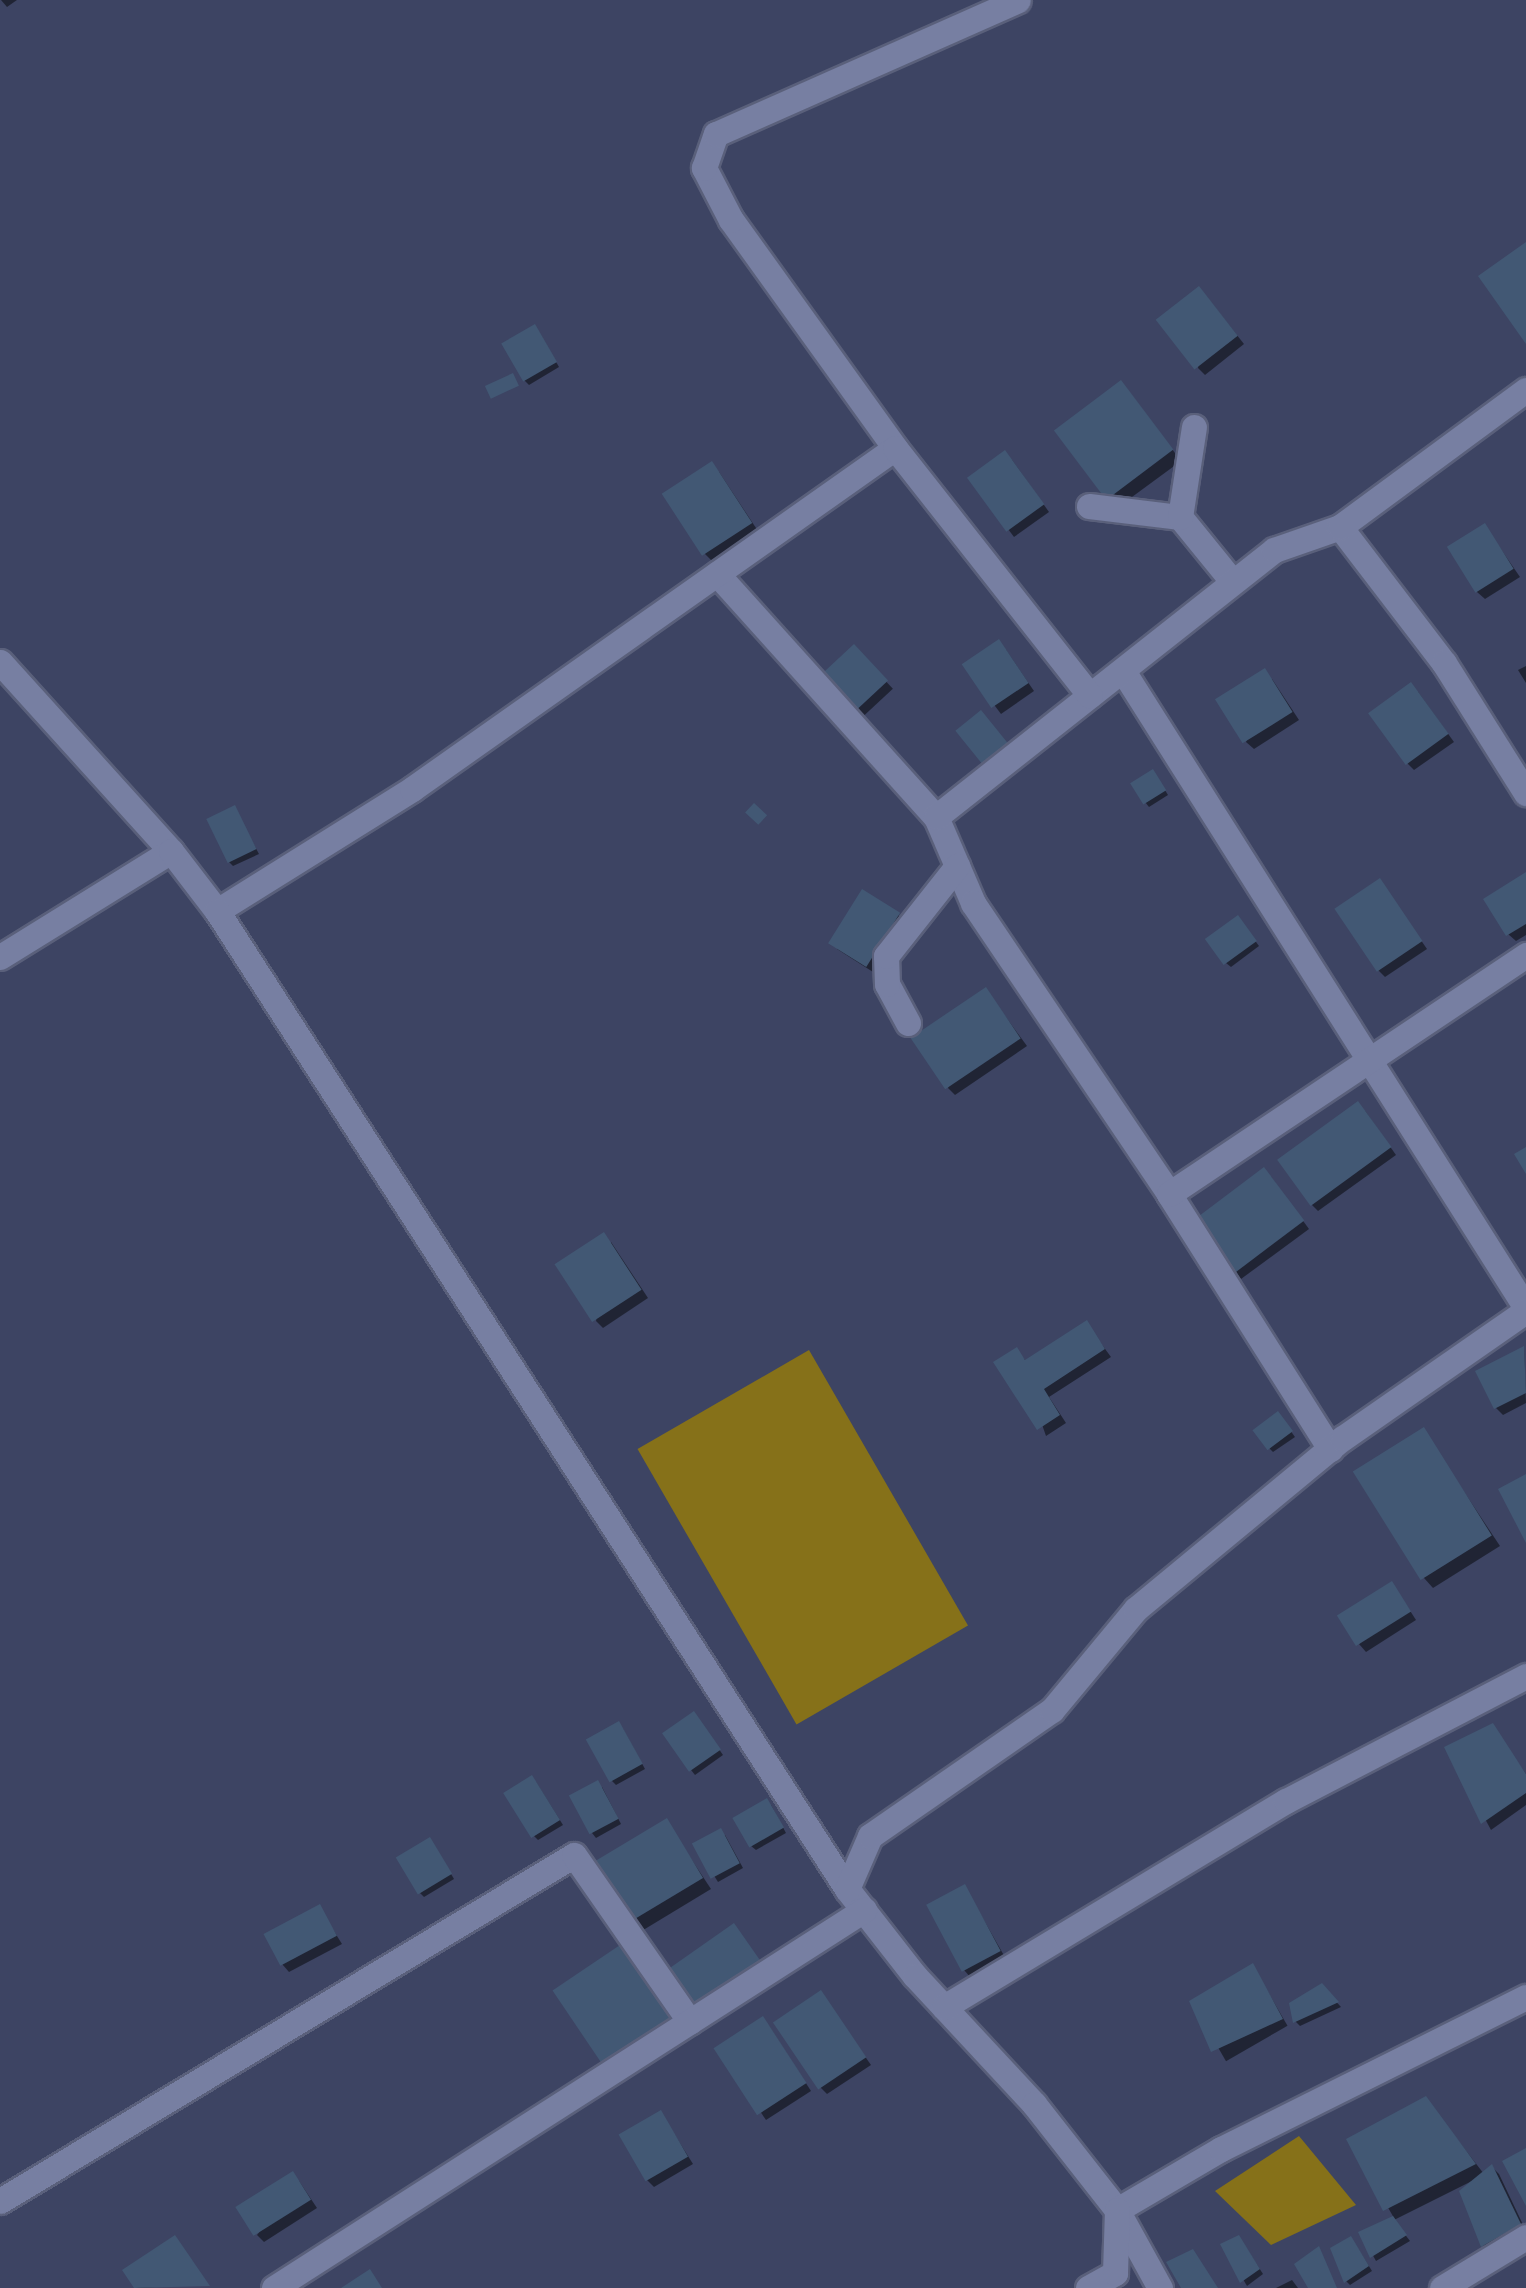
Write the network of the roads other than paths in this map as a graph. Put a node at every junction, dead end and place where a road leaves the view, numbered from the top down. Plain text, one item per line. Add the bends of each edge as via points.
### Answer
1 (1018, 0) edge
2 (1526, 390) edge
3 (1194, 427) dead end
4 (896, 448) junction
5 (1089, 506) dead end
6 (1180, 518) junction
7 (1340, 527) junction
8 (717, 574) junction
9 (1232, 582) junction
10 (0, 662) edge
11 (1123, 671) junction
12 (1090, 696) junction
13 (1526, 794) edge
14 (936, 816) junction
15 (170, 851) junction
16 (957, 866) junction
17 (216, 911) junction
18 (1526, 955) edge
19 (0, 956) edge
20 (908, 1023) dead end
21 (1369, 1060) junction
22 (1169, 1194) junction
23 (1526, 1310) edge
24 (1330, 1449) junction
25 (1526, 1676) edge
26 (847, 1889) junction
27 (864, 1910) junction
28 (1526, 1997) edge
29 (944, 2006) junction
30 (690, 2022) junction
31 (0, 2202) edge
32 (1117, 2210) junction
33 (1526, 2237) edge
34 (274, 2288) edge
35 (1088, 2288) edge
36 (1160, 2288) edge
37 (1442, 2288) edge

1 - 4 street via 716,134 704,168 731,220
2 - 7 street
3 - 6 street
4 - 8 street
4 - 12 street
5 - 6 street
6 - 9 street
7 - 9 street via 1274,550
7 - 13 street via 1444,663
8 - 14 street
8 - 17 street via 412,789
9 - 11 street
10 - 15 street
11 - 12 street
11 - 21 street
12 - 14 street
14 - 16 street
15 - 17 street
15 - 19 street
16 - 20 street via 886,956 887,984
16 - 22 street via 973,904
17 - 26 street
18 - 21 street
21 - 22 street
21 - 23 street
22 - 24 street
23 - 24 street
24 - 26 street via 1136,1609 1052,1710 870,1836
25 - 29 street via 1286,1801
26 - 27 street
27 - 29 street
27 - 30 street
28 - 32 street via 1221,2149
29 - 32 street via 1034,2104
30 - 31 street via 574,1855
30 - 34 street
32 - 35 street via 1115,2273
32 - 36 street
33 - 37 street

